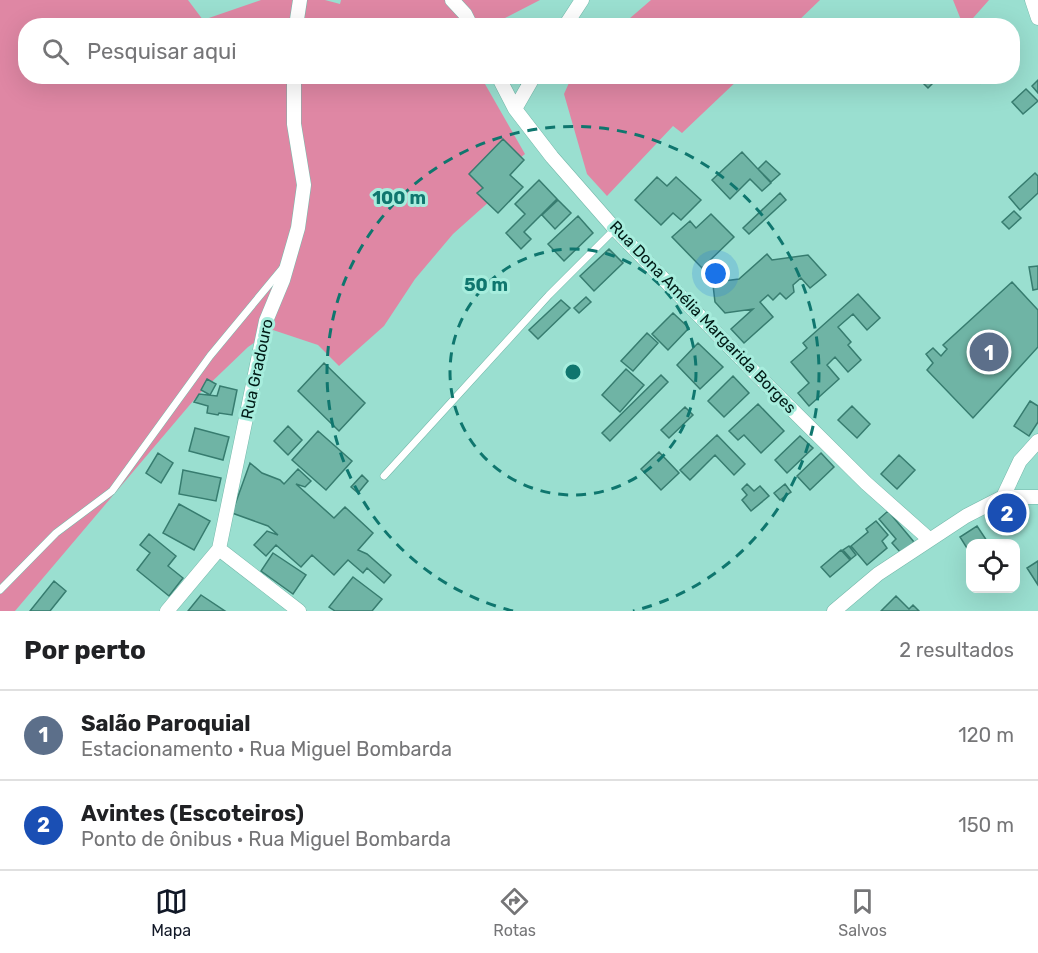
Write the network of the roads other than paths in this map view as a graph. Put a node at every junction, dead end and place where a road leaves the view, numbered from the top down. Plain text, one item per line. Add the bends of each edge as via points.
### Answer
1 (300, 0) edge
2 (452, 0) edge
3 (582, 0) edge
4 (1032, 0) edge
5 (297, 18) edge
6 (467, 18) edge
7 (570, 18) edge
8 (1038, 18) edge
9 (294, 84) edge
10 (502, 84) edge
11 (529, 84) edge
12 (515, 109) junction
13 (615, 229) junction
14 (289, 261) junction
15 (1038, 441) edge
16 (384, 476) dead end
17 (1038, 496) edge
18 (1003, 497) junction
19 (929, 540) junction
20 (219, 549) junction
21 (0, 590) edge
22 (167, 611) edge
23 (299, 611) edge
24 (834, 611) edge

1 - 5 street
2 - 6 street
3 - 7 street
4 - 8 street
9 - 14 street, Rua Gradouro via 294,124 304,185
10 - 12 street, Rua Dona Amélia Margarida Borges
11 - 12 street
12 - 13 street, Rua Dona Amélia Margarida Borges
13 - 16 lane via 549,295
13 - 19 street, Rua Dona Amélia Margarida Borges via 754,372
14 - 20 street, Rua Gradouro via 266,321
14 - 21 lane via 210,356 112,491 56,533
15 - 18 street via 1020,461
17 - 18 street
18 - 19 street
19 - 24 street via 878,574
20 - 22 street, Rua Gradouro
20 - 23 street

